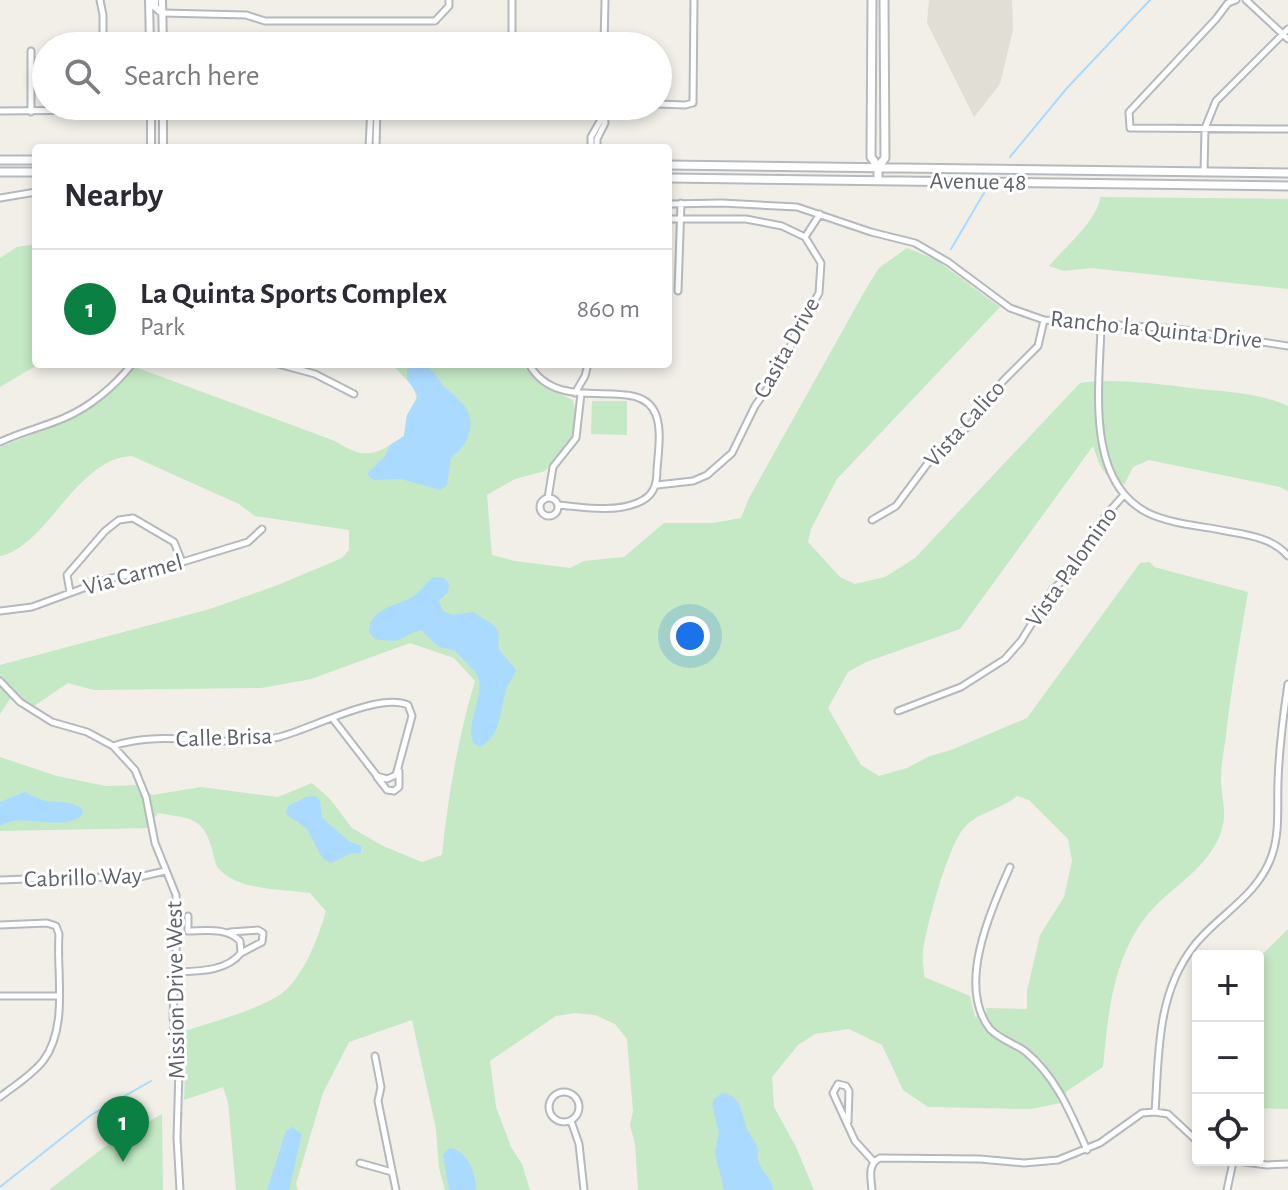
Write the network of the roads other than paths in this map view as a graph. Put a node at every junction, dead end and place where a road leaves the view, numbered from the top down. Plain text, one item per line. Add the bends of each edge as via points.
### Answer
1 (100, 0) edge
2 (149, 0) edge
3 (155, 0) edge
4 (162, 0) edge
5 (449, 0) edge
6 (512, 0) edge
7 (605, 0) edge
8 (694, 0) edge
9 (872, 0) edge
10 (1236, 0) edge
11 (1246, 0) edge
12 (884, 2) edge
13 (162, 13) junction
14 (1288, 29) edge
15 (872, 30) junction
16 (103, 32) edge
17 (150, 32) edge
18 (163, 32) edge
19 (512, 32) edge
20 (604, 32) edge
21 (1285, 36) edge
22 (31, 51) dead end
23 (884, 65) junction
24 (672, 104) edge
25 (0, 111) edge
26 (31, 112) joint
27 (151, 120) edge
28 (163, 120) edge
29 (372, 120) edge
30 (375, 120) edge
31 (605, 120) edge
32 (1205, 128) junction
33 (1288, 129) edge
34 (151, 144) edge
35 (163, 144) edge
36 (369, 144) edge
37 (376, 144) edge
38 (595, 144) edge
39 (0, 160) edge
40 (32, 160) edge
41 (672, 165) edge
42 (878, 167) junction
43 (0, 172) edge
44 (32, 172) edge
45 (1204, 172) junction
46 (1288, 173) edge
47 (672, 178) edge
48 (878, 180) junction
49 (1205, 185) junction
50 (1287, 185) edge
51 (32, 193) edge
52 (0, 198) edge
53 (681, 203) junction
54 (672, 204) edge
55 (820, 214) junction
56 (672, 219) edge
57 (681, 219) junction
58 (805, 237) junction
59 (678, 291) dead end
60 (1044, 320) junction
61 (1101, 325) junction
62 (1288, 346) edge
63 (128, 368) edge
64 (293, 368) edge
65 (531, 368) edge
66 (587, 368) edge
67 (354, 394) dead end
68 (578, 394) junction
69 (0, 442) edge
70 (657, 485) junction
71 (1124, 495) junction
72 (548, 498) junction
73 (558, 505) junction
74 (872, 520) dead end
75 (262, 529) dead end
76 (1288, 556) edge
77 (182, 562) junction
78 (70, 592) junction
79 (0, 611) edge
80 (0, 681) edge
81 (1288, 684) edge
82 (898, 711) dead end
83 (333, 719) junction
84 (113, 746) junction
85 (399, 770) junction
86 (377, 776) junction
87 (1010, 867) dead end
88 (165, 871) junction
89 (0, 880) edge
90 (188, 916) dead end
91 (0, 925) edge
92 (225, 932) junction
93 (241, 953) junction
94 (175, 972) junction
95 (0, 996) edge
96 (58, 996) junction
97 (375, 1056) dead end
98 (0, 1097) edge
99 (1155, 1112) junction
100 (571, 1121) junction
101 (848, 1122) junction
102 (1192, 1136) edge
103 (1087, 1150) junction
104 (874, 1162) junction
105 (360, 1163) dead end
106 (1288, 1164) edge
107 (1264, 1165) edge
108 (1230, 1166) edge
109 (392, 1172) junction
110 (180, 1190) edge
111 (396, 1190) edge
112 (584, 1190) edge
113 (872, 1190) edge
114 (1227, 1190) edge

1 - 16 street
2 - 17 street
3 - 13 street
4 - 13 street
5 - 13 street via 435,21 265,21 246,15
6 - 19 street
7 - 20 street
8 - 24 street via 693,103
9 - 15 main road
10 - 32 street via 1129,112 1130,128
11 - 21 street
12 - 23 main road
13 - 18 street
14 - 21 street
15 - 23 main road via 878,61
15 - 42 main road via 871,157
21 - 32 street via 1216,101
22 - 26 street
23 - 42 main road via 885,158
25 - 26 street
27 - 34 street
28 - 35 street
29 - 36 street
30 - 37 street
31 - 38 street
32 - 33 street
32 - 45 street
39 - 40 main road
41 - 42 main road, Avenue 48
42 - 45 main road, Avenue 48
42 - 48 main road
43 - 44 main road
45 - 46 main road, Avenue 48
45 - 49 main road
47 - 48 main road, Avenue 48
48 - 49 main road, Avenue 48
49 - 50 main road, Avenue 48
51 - 52 street
53 - 54 street, Rancho la Quinta Drive
53 - 55 street, Rancho la Quinta Drive via 781,205
53 - 57 street
55 - 58 street
55 - 60 street, Rancho la Quinta Drive via 915,243 1010,308
56 - 57 street
57 - 58 street via 746,219
57 - 59 street
58 - 70 street, Casita Drive via 821,263 819,293 732,453 693,481
60 - 61 street, Rancho la Quinta Drive
60 - 74 street, Vista Calico via 1038,346 969,426 928,463 896,506
61 - 62 street, Rancho la Quinta Drive via 1177,329
61 - 71 street via 1101,440 1109,471
63 - 69 street via 110,389 66,417
64 - 67 street
65 - 68 street via 549,386
66 - 68 street
68 - 70 street via 628,394 651,406 658,429
68 - 72 street via 576,438 553,467
70 - 73 street via 630,506
71 - 76 street via 1146,512 1265,540
71 - 82 street, Vista Palomino via 1106,515 1079,566 1053,589 1005,659 961,687
72 - 73 street
72 - 73 street via 540,504 544,514 553,515
75 - 77 street, Via Carmel via 248,542
77 - 78 street, Via Carmel
77 - 78 street via 174,542 133,518 119,520 67,575
78 - 79 street, Via Carmel via 32,607
80 - 84 street, Mission Drive West via 20,702 52,722
81 - 99 street via 1272,857 1254,886 1193,946 1172,983 1161,1018
83 - 84 street, Calle Brisa via 245,742 155,740
83 - 85 street, Calle Brisa via 384,702 408,705 412,716
83 - 86 street
84 - 88 street, Mission Drive West via 135,770
85 - 86 street via 392,778
85 - 86 street via 400,784 394,791
87 - 103 street via 979,951 979,1008 991,1031 1025,1051 1046,1073 1065,1099
88 - 89 street, Cabrillo Way via 135,878
88 - 94 street, Mission Drive West via 176,895
90 - 92 street via 188,931
91 - 96 street via 47,923 57,928
92 - 93 street via 238,938
92 - 93 street via 263,933 262,942
93 - 94 street via 217,968
94 - 110 street, Mission Drive West
95 - 96 street
96 - 98 street via 57,1027 48,1053
97 - 109 street
99 - 102 street via 1168,1114
99 - 103 street via 1133,1118
100 - 100 street via 579,1102 569,1092 558,1093 550,1102 551,1114
100 - 112 street
101 - 101 street via 849,1091 838,1084 833,1093
101 - 104 street via 855,1141
103 - 104 street via 1024,1163 884,1157
104 - 113 street
105 - 109 street
106 - 107 street
108 - 114 street
109 - 111 street

